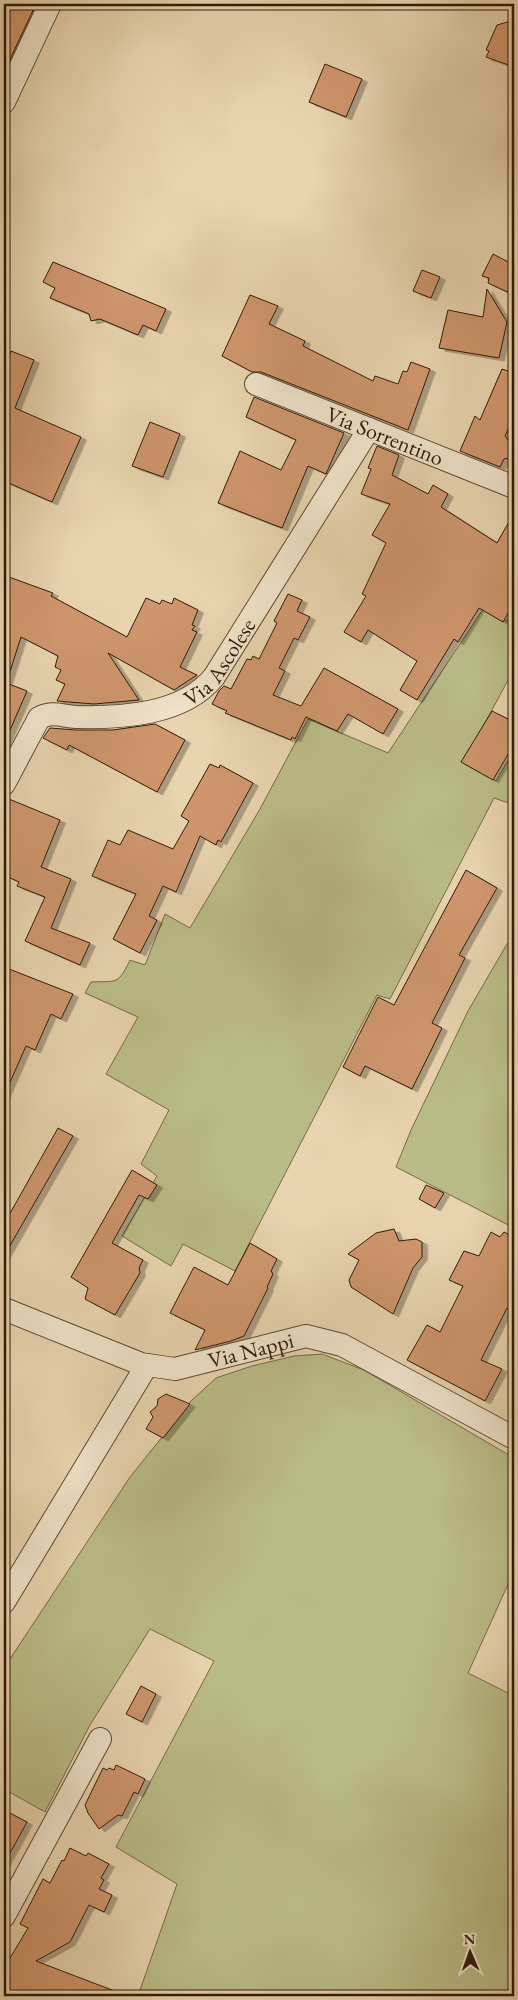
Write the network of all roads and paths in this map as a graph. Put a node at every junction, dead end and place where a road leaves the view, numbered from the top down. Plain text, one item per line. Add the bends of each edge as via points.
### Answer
1 (50, 4) edge
2 (6, 90) edge
3 (256, 384) dead end
4 (369, 429) junction
5 (514, 487) edge
6 (4, 784) edge
7 (4, 1309) edge
8 (147, 1365) junction
9 (514, 1438) edge
10 (4, 1602) edge
11 (100, 1739) dead end
12 (4, 1916) edge

1 - 2 street
3 - 4 street, Via Sorrentino
4 - 5 street, Via Sorrentino
4 - 6 street, Via Ascolese via 220,669 204,689 190,698 141,715 100,717 48,713 39,718
7 - 8 street, Via Nappi
8 - 9 street, Via Nappi via 175,1369 306,1336 342,1345
8 - 10 street
11 - 12 street

